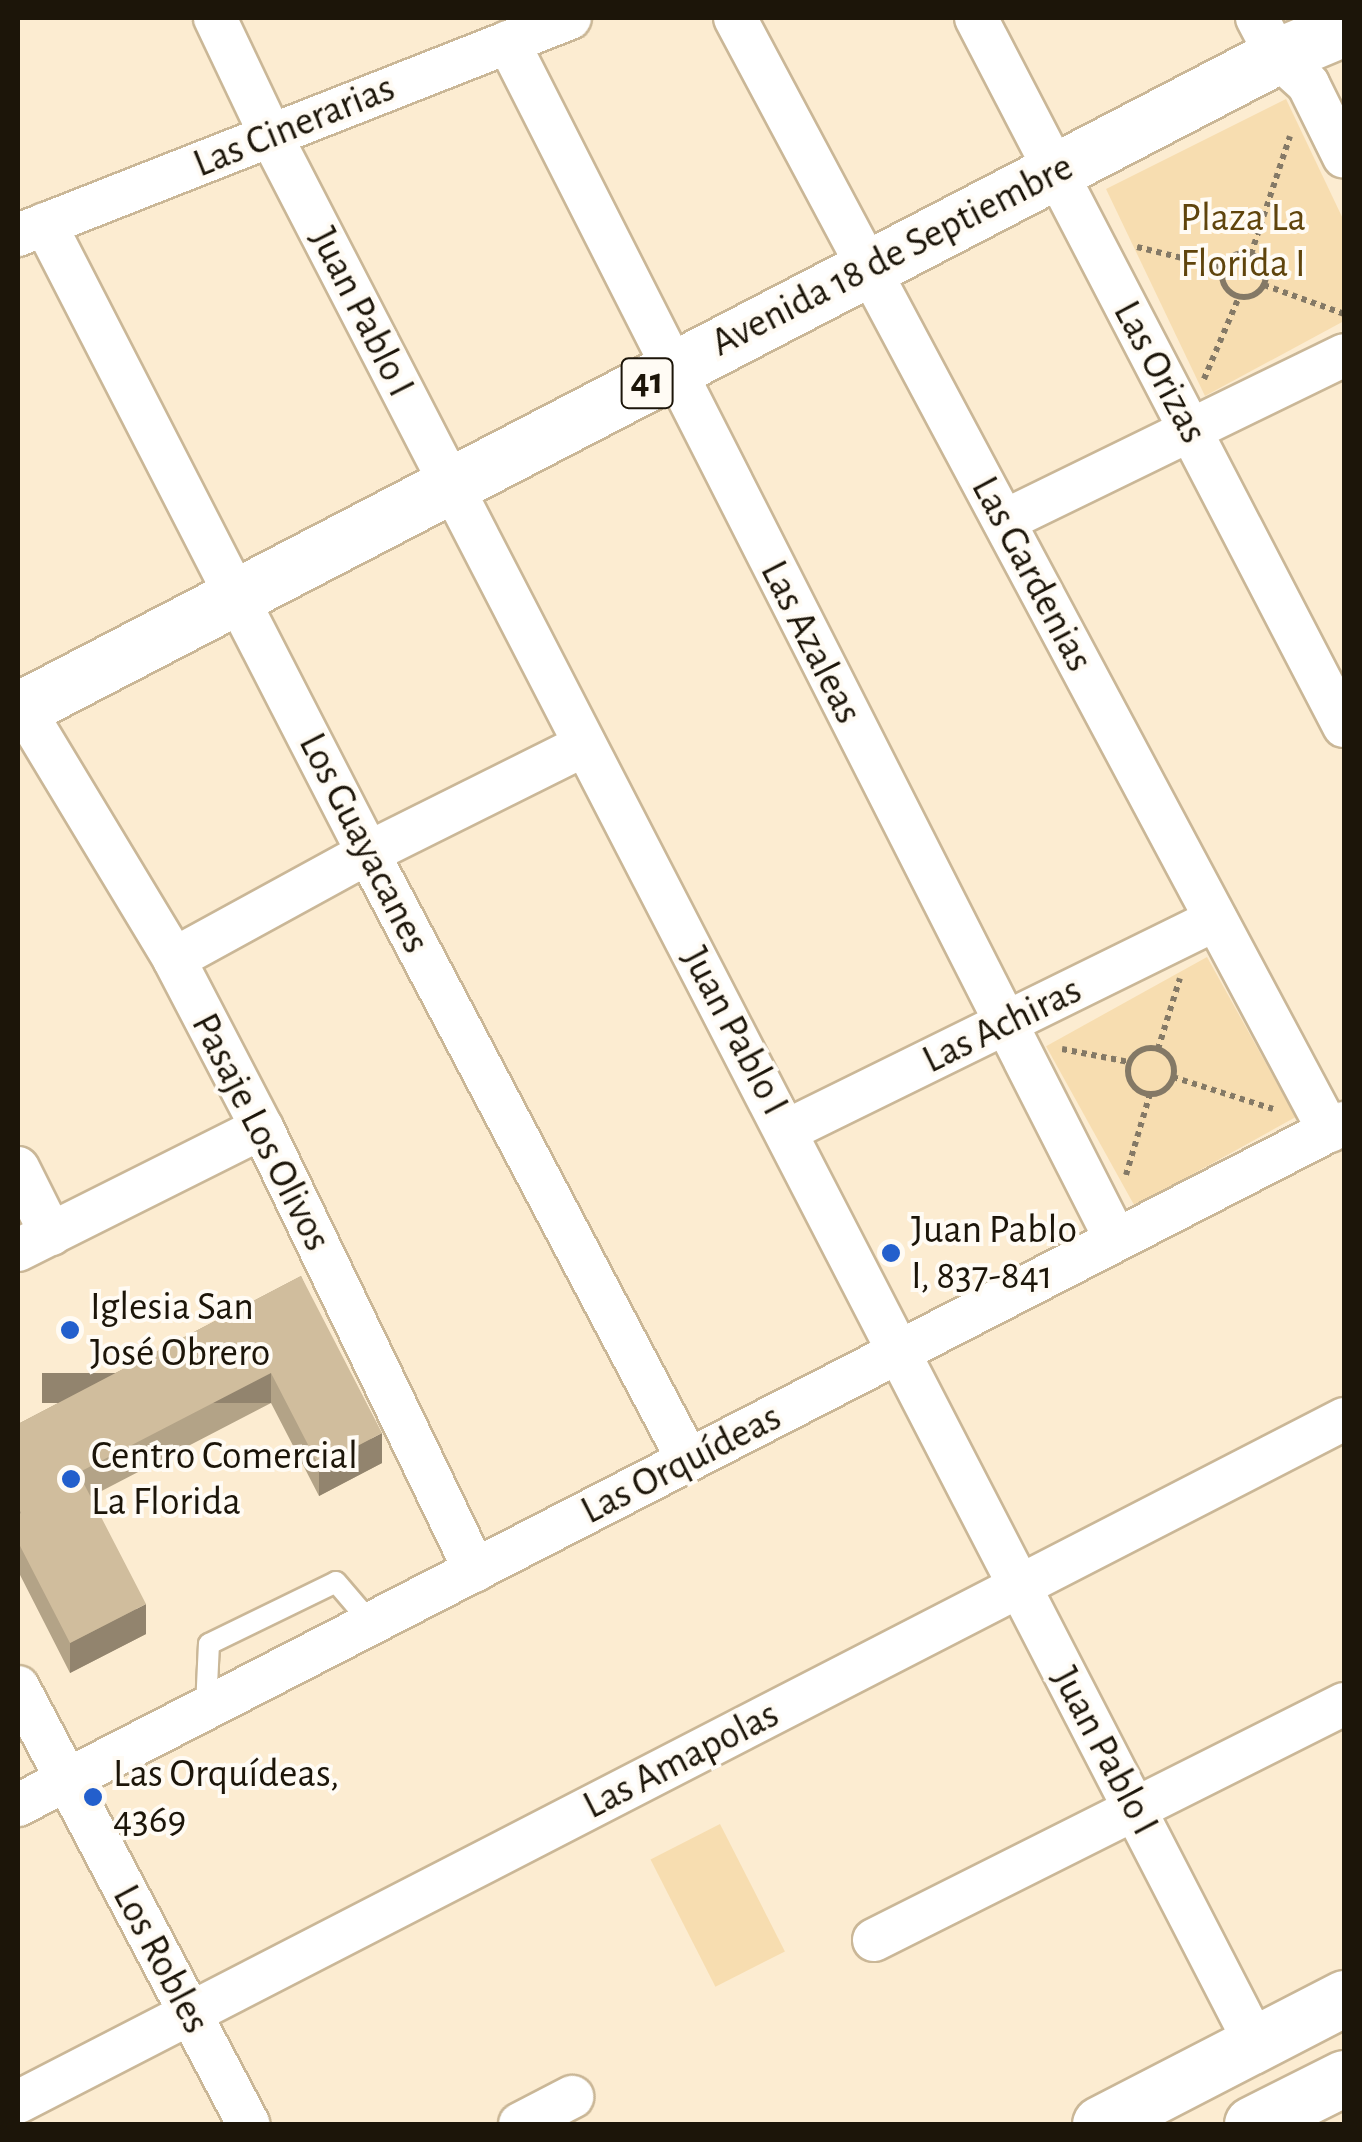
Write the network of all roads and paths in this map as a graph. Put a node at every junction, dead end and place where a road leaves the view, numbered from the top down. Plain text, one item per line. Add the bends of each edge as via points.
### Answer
1 (215, 18) edge
2 (570, 18) edge
3 (735, 18) edge
4 (976, 18) edge
5 (1344, 28) edge
6 (508, 42) junction
7 (1281, 52) edge
8 (271, 136) junction
9 (1344, 156) edge
10 (1055, 170) junction
11 (31, 230) edge
12 (1089, 236) junction
13 (1252, 254) junction
14 (868, 268) junction
15 (1223, 268) junction
16 (1264, 285) junction
17 (1239, 297) junction
18 (1344, 314) edge
19 (1344, 355) edge
20 (674, 369) junction
21 (1188, 426) junction
22 (451, 484) junction
23 (1004, 521) junction
24 (237, 596) junction
25 (19, 706) edge
26 (1344, 726) edge
27 (585, 745) junction
28 (368, 853) junction
29 (1205, 924) junction
30 (174, 959) junction
31 (1008, 1032) junction
32 (1158, 1048) junction
33 (1129, 1062) junction
34 (1173, 1077) junction
35 (1150, 1094) junction
36 (1333, 1126) edge
37 (262, 1128) junction
38 (786, 1131) junction
39 (18, 1168) edge
40 (1113, 1235) junction
41 (34, 1242) edge
42 (898, 1352) junction
43 (1344, 1418) edge
44 (688, 1460) junction
45 (475, 1570) junction
46 (1019, 1586) junction
47 (18, 1687) edge
48 (1344, 1704) edge
49 (66, 1780) junction
50 (18, 1805) edge
51 (1135, 1807) junction
52 (874, 1940) dead end
53 (1344, 1998) edge
54 (190, 2014) junction
55 (1256, 2044) junction
56 (1344, 2078) edge
57 (572, 2097) dead end
58 (18, 2102) edge
59 (248, 2124) edge
60 (520, 2124) edge
61 (1100, 2124) edge
62 (1252, 2124) edge

1 - 8 street, Juan Pablo I
2 - 6 street, Las Cinerarias
3 - 14 street, Las Gardenias
4 - 10 street, Las Orizas
5 - 7 main road, Avenida 18 de Septiembre / 41
6 - 8 street, Las Cinerarias
6 - 20 street, Las Azaleas
7 - 9 street
7 - 10 main road, Avenida 18 de Septiembre / 41
7 - 13 path
8 - 11 street, Las Cinerarias
8 - 22 street, Juan Pablo I
10 - 12 street, Las Orizas
10 - 14 main road, Avenida 18 de Septiembre / 41
11 - 24 street, Los Guayacanes
12 - 15 path
12 - 21 street, Las Orizas
13 - 15 path via 1233,256
13 - 16 path via 1264,264
14 - 20 main road, Avenida 18 de Septiembre / 41
14 - 23 street, Las Gardenias
15 - 17 path via 1227,289
16 - 17 path via 1254,296
16 - 18 path
17 - 21 path
19 - 21 street
20 - 22 main road, Avenida 18 de Septiembre / 41
20 - 31 street, Las Azaleas
21 - 23 street
21 - 26 street, Las Orizas
22 - 24 main road, Avenida 18 de Septiembre / 41
22 - 27 street, Juan Pablo I
23 - 29 street, Las Gardenias
24 - 25 main road, Avenida 18 de Septiembre / 41
24 - 28 street, Los Guayacanes
25 - 30 street, Pasaje Los Olivos
27 - 28 street
27 - 38 street, Juan Pablo I
28 - 30 street
28 - 44 street, Los Guayacanes
29 - 31 street, Las Achiras
29 - 32 path
29 - 36 street, Las Gardenias
30 - 37 street, Pasaje Los Olivos
31 - 33 path
31 - 38 street, Las Achiras
31 - 40 street, Las Azaleas
32 - 33 path via 1139,1051
32 - 34 path via 1172,1062
33 - 35 path via 1132,1083
34 - 35 path via 1164,1090
34 - 36 path
35 - 40 path
36 - 40 street, Las Orquídeas
37 - 41 street
37 - 45 street, Pasaje Los Olivos
38 - 42 street, Juan Pablo I
39 - 41 street
40 - 42 street, Las Orquídeas
42 - 44 street, Las Orquídeas
42 - 46 street, Juan Pablo I
43 - 46 street, Las Amapolas
44 - 45 street, Las Orquídeas
45 - 49 street, Las Orquídeas
46 - 51 street, Juan Pablo I
46 - 54 street, Las Amapolas
47 - 49 street, Los Robles
48 - 51 street
49 - 50 street, Las Orquídeas
49 - 54 street, Los Robles
51 - 52 street
51 - 55 street, Juan Pablo I
53 - 55 main road
54 - 58 street, Las Amapolas
54 - 59 street, Los Robles
55 - 61 main road
56 - 62 main road
57 - 60 street

